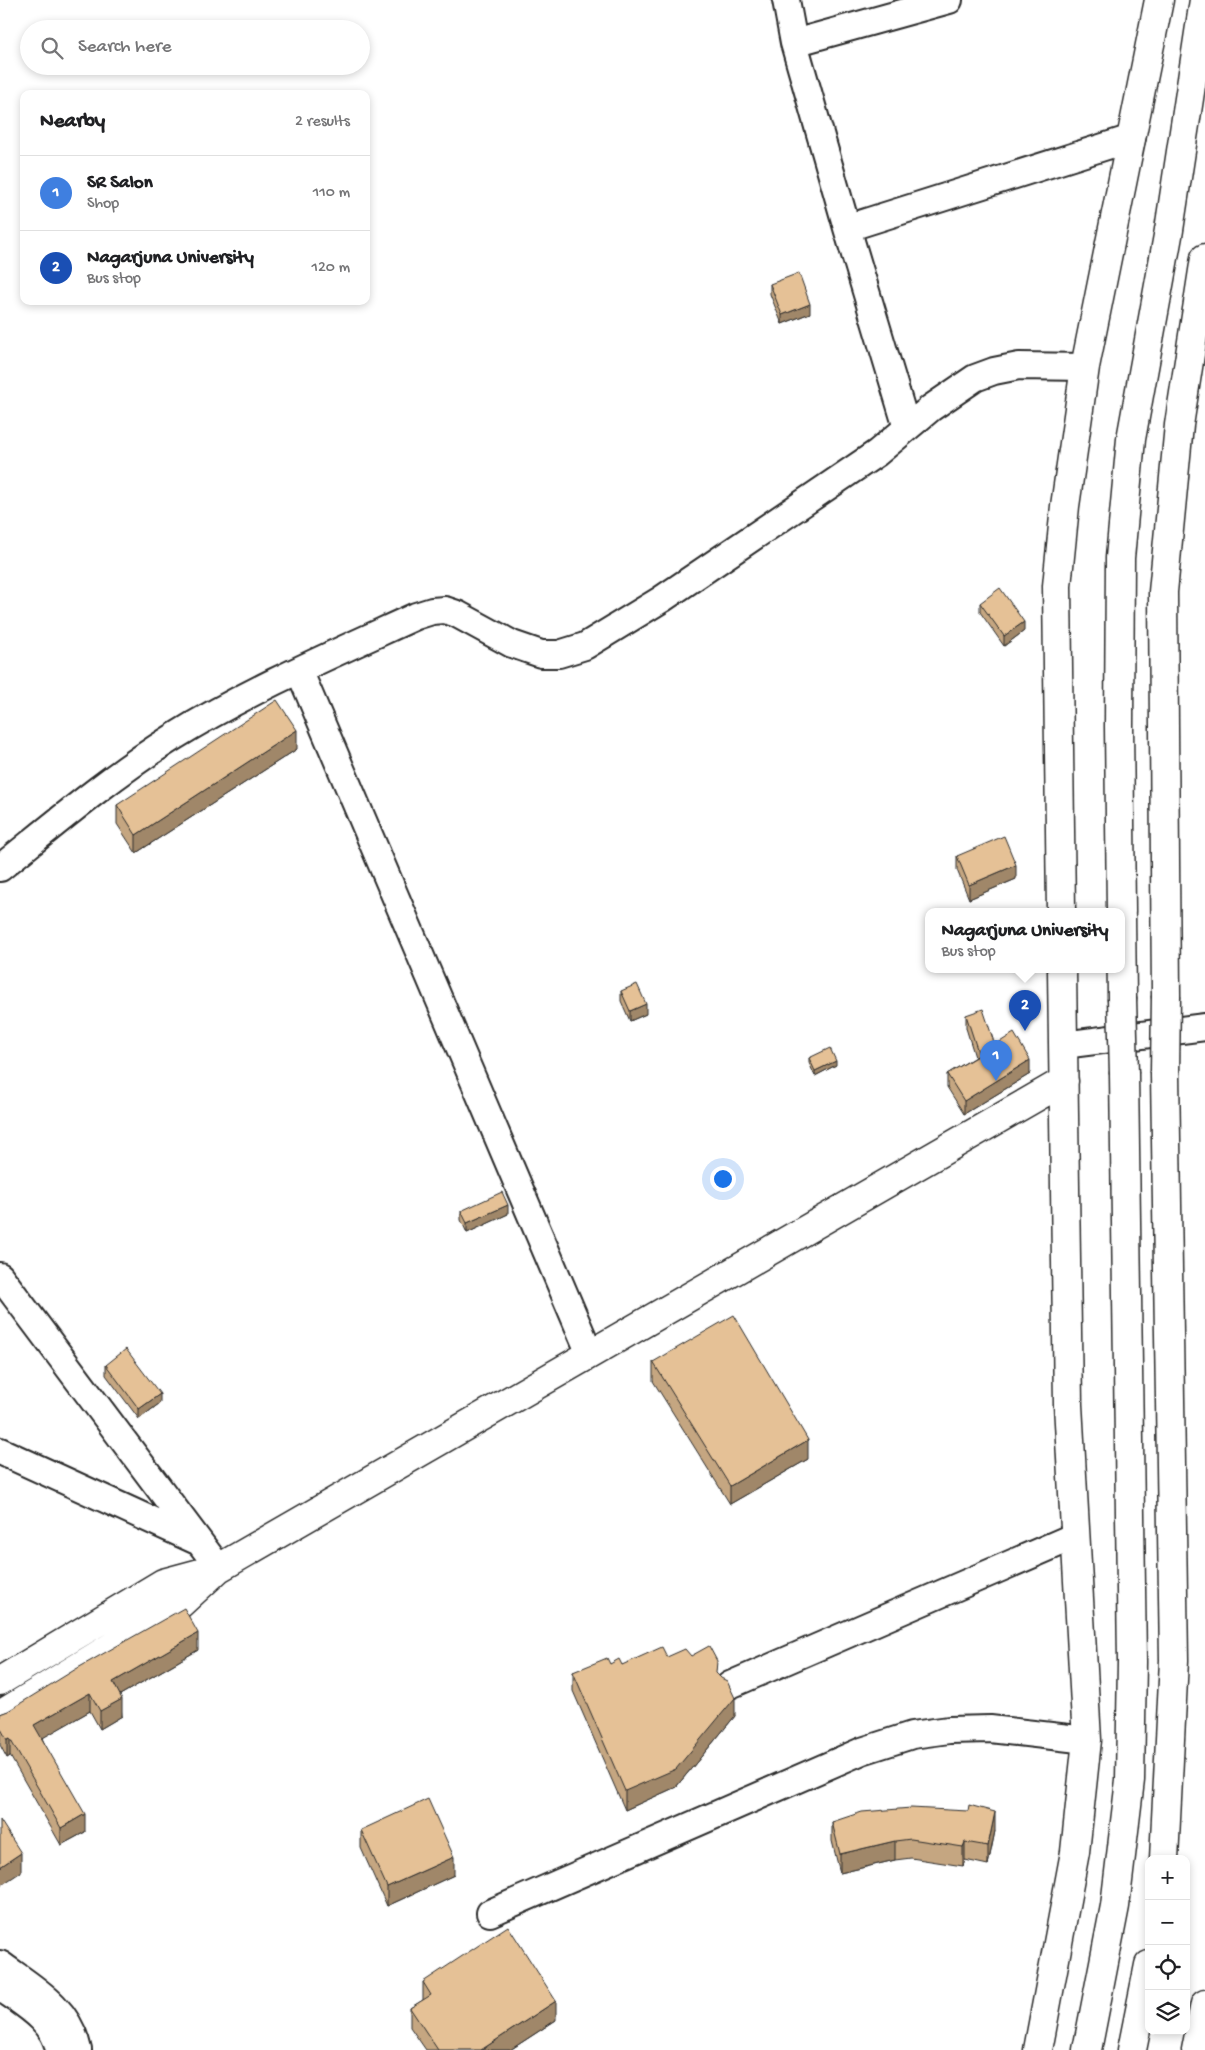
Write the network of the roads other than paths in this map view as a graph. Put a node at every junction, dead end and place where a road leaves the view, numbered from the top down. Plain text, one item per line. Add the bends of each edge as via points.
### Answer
1 (786, 0) edge
2 (949, 0) edge
3 (1159, 0) edge
4 (1204, 0) edge
5 (794, 43) junction
6 (1132, 138) junction
7 (847, 228) junction
8 (1205, 258) edge
9 (1085, 367) junction
10 (907, 428) junction
11 (299, 670) junction
12 (0, 868) edge
13 (1061, 908) edge
14 (1121, 908) edge
15 (1062, 973) edge
16 (1122, 973) edge
17 (1205, 1027) edge
18 (1063, 1045) junction
19 (1064, 1080) junction
20 (0, 1276) edge
21 (590, 1354) junction
22 (0, 1451) edge
23 (1075, 1536) junction
24 (199, 1542) junction
25 (219, 1568) junction
26 (0, 1681) edge
27 (730, 1685) edge
28 (0, 1715) edge
29 (1087, 1740) junction
30 (1164, 1855) edge
31 (490, 1913) dead end
32 (0, 1964) edge
33 (1145, 1985) edge
34 (0, 1987) edge
35 (1205, 2004) edge
36 (68, 2046) edge
37 (1038, 2050) edge
38 (1087, 2050) edge
39 (1132, 2050) edge
40 (1196, 2050) edge

1 - 5 street
2 - 5 street
3 - 6 main road
4 - 14 main road via 1169,230 1131,439 1121,548
5 - 7 street
6 - 7 street
6 - 9 main road
7 - 10 street
8 - 30 main road, bridge via 1179,425 1163,592 1165,1074 1174,1660
9 - 10 street via 1019,366 994,371 958,389
9 - 13 main road via 1057,586
10 - 11 street via 877,453 678,588 585,646 559,654 527,651 457,614 445,610 432,611
11 - 12 street via 171,739 88,797
11 - 21 street
15 - 18 main road
16 - 38 main road, bridge via 1132,1662 1130,1780 1116,1906
17 - 18 street
18 - 19 main road
19 - 21 main road
19 - 23 main road via 1068,1405
20 - 24 street
21 - 25 main road
22 - 24 street
23 - 27 street
23 - 29 main road
24 - 25 street
25 - 26 main road via 163,1584
25 - 28 main road via 178,1606
29 - 31 street via 990,1729 912,1735 862,1751
29 - 37 main road via 1076,1852
32 - 36 street via 40,1993 65,2018
33 - 39 main road
34 - 36 street via 43,2020
35 - 40 main road

